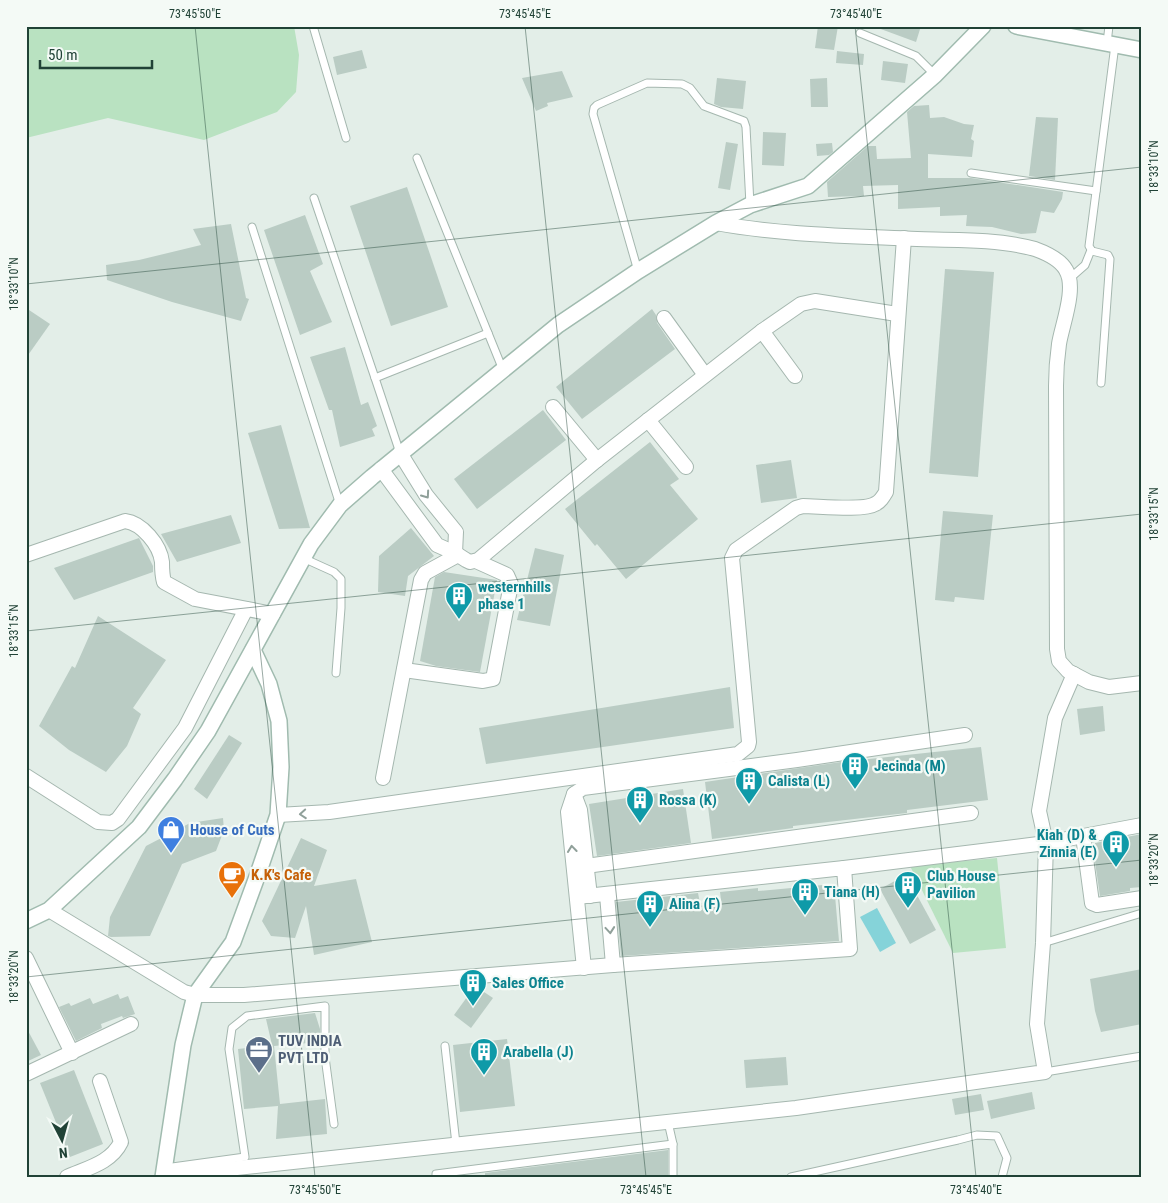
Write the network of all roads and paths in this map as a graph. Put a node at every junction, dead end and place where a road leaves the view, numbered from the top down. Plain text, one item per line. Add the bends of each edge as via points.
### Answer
1 (313, 26) edge
2 (983, 26) edge
3 (1109, 26) edge
4 (1023, 27) edge
5 (860, 33) dead end
6 (1111, 44) junction
7 (1142, 50) edge
8 (935, 76) junction
9 (346, 138) dead end
10 (416, 158) dead end
11 (971, 173) dead end
12 (1096, 190) junction
13 (314, 198) dead end
14 (750, 205) junction
15 (716, 223) junction
16 (252, 227) dead end
17 (904, 238) junction
18 (1091, 250) junction
19 (638, 271) junction
20 (1068, 280) junction
21 (897, 314) junction
22 (664, 318) dead end
23 (762, 331) junction
24 (488, 333) junction
25 (503, 370) junction
26 (705, 375) junction
27 (795, 376) dead end
28 (375, 378) junction
29 (1101, 383) dead end
30 (553, 407) dead end
31 (648, 420) junction
32 (400, 454) junction
33 (597, 460) junction
34 (686, 467) dead end
35 (381, 469) junction
36 (340, 505) junction
37 (457, 554) junction
38 (26, 555) edge
39 (303, 558) junction
40 (476, 561) junction
41 (246, 609) junction
42 (273, 614) junction
43 (253, 650) junction
44 (404, 670) junction
45 (336, 673) dead end
46 (1074, 674) junction
47 (1142, 683) edge
48 (965, 735) dead end
49 (26, 776) edge
50 (383, 778) dead end
51 (574, 794) junction
52 (970, 813) dead end
53 (278, 815) junction
54 (1142, 826) edge
55 (1083, 836) junction
56 (1046, 843) junction
57 (586, 866) junction
58 (844, 868) junction
59 (606, 895) junction
60 (583, 897) junction
61 (1142, 898) edge
62 (49, 910) junction
63 (1142, 913) edge
64 (29, 918) edge
65 (1043, 943) junction
66 (26, 958) edge
67 (613, 965) junction
68 (584, 968) junction
69 (195, 995) junction
70 (131, 1024) dead end
71 (445, 1046) dead end
72 (72, 1052) junction
73 (1142, 1056) edge
74 (1045, 1072) junction
75 (26, 1074) edge
76 (100, 1081) dead end
77 (668, 1122) junction
78 (334, 1124) dead end
79 (456, 1144) junction
80 (673, 1144) junction
81 (164, 1173) edge
82 (67, 1177) edge
83 (436, 1177) edge
84 (673, 1177) edge
85 (791, 1177) edge
86 (1002, 1177) edge

1 - 9 lane
2 - 8 street
3 - 6 lane
4 - 6 street
5 - 8 lane via 916,56
6 - 7 street
6 - 12 lane
8 - 14 street via 808,186
10 - 24 lane
11 - 12 lane
12 - 18 lane
13 - 28 lane
14 - 15 street
14 - 19 lane via 744,121 704,106 690,88 682,84 647,83 597,105 594,114
15 - 17 street via 745,228
15 - 19 street
16 - 36 lane
17 - 20 street via 968,240 1034,249 1055,258 1066,270
17 - 21 street
18 - 20 lane via 1085,265
18 - 29 lane via 1105,254 1110,260
19 - 25 street via 558,325
20 - 46 street via 1068,308 1059,342 1056,386 1056,639 1060,661
21 - 23 street via 808,301
21 -> 53 street via 886,492 882,499 874,505 859,507 796,508 736,550 732,558 749,742 744,750 738,754 328,812
22 - 26 street
23 - 26 street
23 - 27 street
24 - 25 lane
24 - 28 lane
25 - 32 street
26 - 31 street
28 - 32 lane
30 - 33 street
31 - 33 street
31 - 34 street
32 - 35 street
32 -> 37 street via 426,495 456,532
33 - 40 street
35 - 36 street
35 - 37 street via 438,545
36 - 39 street
37 - 40 street via 466,560
37 - 44 street via 425,573 421,580
38 - 41 street via 124,521 131,522 153,540 162,561 164,582 195,599
39 - 42 street
39 - 45 lane via 334,572 341,579
40 - 44 street via 507,575 511,584 494,679 483,681
41 - 42 street
41 - 49 street via 185,728 118,819 112,823 98,822
42 - 43 street
43 - 53 street via 269,684 279,721
43 - 62 street via 208,731 139,827
44 - 50 street
46 - 47 street via 1109,687
46 - 56 street via 1055,718 1049,748 1039,811
48 - 51 street via 583,788
51 - 57 street via 580,810
60 -> 51 street via 568,812
52 - 57 street
53 - 69 street via 233,942
54 - 55 street
55 - 56 street
55 - 61 street via 1092,903
56 - 58 street
56 - 65 street
57 - 60 street
58 - 59 street
58 - 67 street via 850,949
59 - 60 street
59 -> 67 street
60 - 68 street
62 - 64 street
62 - 69 street via 184,992
63 - 65 lane
65 - 74 street via 1037,1024
66 - 72 street
67 - 68 street
68 - 69 street
69 - 81 street via 183,1045
70 - 72 street
71 - 79 lane
72 - 75 street
73 - 74 lane
74 - 77 street via 803,1107
76 - 82 street via 120,1142 116,1152 107,1160
77 - 79 street
77 - 80 lane
78 - 81 lane via 325,1057 325,1006 247,1016 232,1028 230,1049 245,1157
79 - 81 street
80 - 83 lane via 436,1174
80 - 84 lane
85 - 86 lane via 977,1135 997,1136 1007,1158

